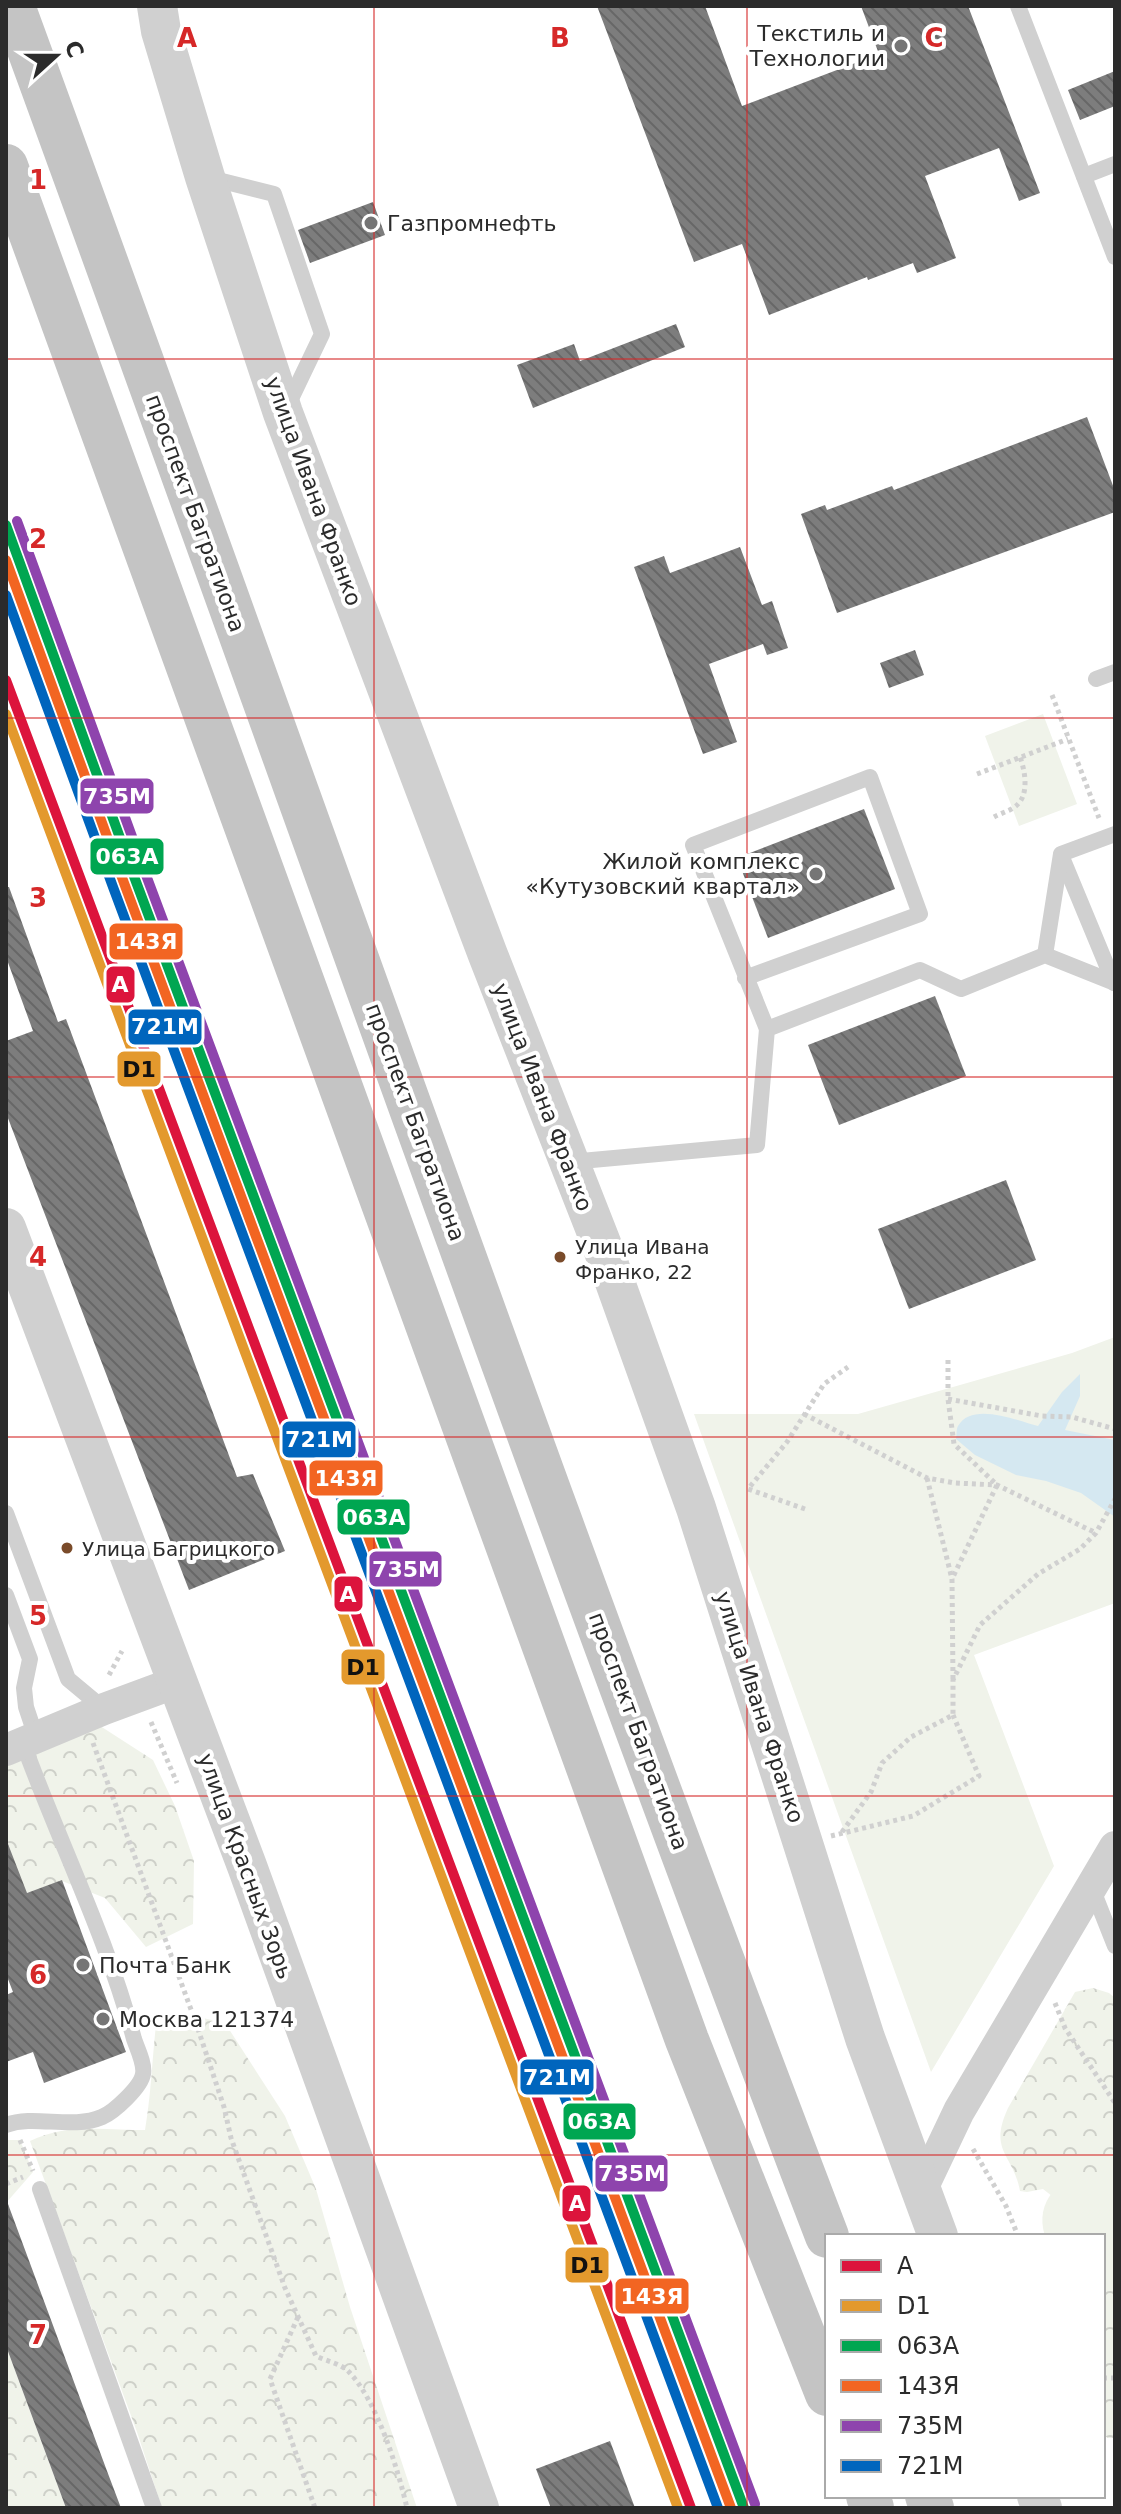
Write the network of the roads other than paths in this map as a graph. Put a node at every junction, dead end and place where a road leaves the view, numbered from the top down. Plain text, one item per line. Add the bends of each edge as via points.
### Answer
1 (13, 6) edge
2 (157, 6) edge
3 (1018, 6) edge
4 (1115, 164) edge
5 (6, 166) edge
6 (1084, 176) junction
7 (205, 177) junction
8 (1115, 257) edge
9 (283, 413) junction
10 (1115, 672) edge
11 (1096, 679) dead end
12 (1111, 836) edge
13 (1061, 854) junction
14 (1045, 955) junction
15 (745, 978) junction
16 (1115, 983) edge
17 (767, 1029) junction
18 (569, 1162) junction
19 (6, 1228) edge
20 (6, 1513) edge
21 (6, 1595) edge
22 (177, 1682) junction
23 (98, 1723) junction
24 (17, 1741) edge
25 (1115, 1847) edge
26 (1092, 1886) junction
27 (1115, 1946) edge
28 (9, 2124) edge
29 (40, 2189) dead end
30 (921, 2191) junction
31 (826, 2234) edge
32 (937, 2234) edge
33 (825, 2389) edge
34 (154, 2508) edge
35 (479, 2508) edge

1 - 31 main road, проспект Багратиона via 303,814
2 - 7 street, улица Ивана Франко
3 - 6 lane
4 - 6 lane
5 - 33 main road via 687,2040
6 - 8 lane
7 - 9 street, улица Ивана Франко
7 - 9 lane via 274,194 322,334
9 - 18 street, улица Ивана Франко
10 - 11 lane
12 - 13 lane
13 - 14 lane
13 - 16 lane
14 - 16 lane
14 - 17 lane via 961,989 920,970
15 - 15 lane via 693,845 870,777 920,914
15 - 17 lane
17 - 18 lane via 757,1145
18 - 30 street, улица Ивана Франко via 696,1508 860,2023
19 - 22 street, улица Красных Зорь
20 - 23 lane via 68,1679
21 - 24 lane via 30,1659
22 - 23 street
22 - 35 street, улица Красных Зорь
23 - 24 street
24 - 28 lane via 124,2000 144,2072 136,2089 103,2117 68,2124
25 - 26 street
26 - 27 lane
26 - 30 street via 959,2111
29 - 34 lane
30 - 32 street, улица Ивана Франко

